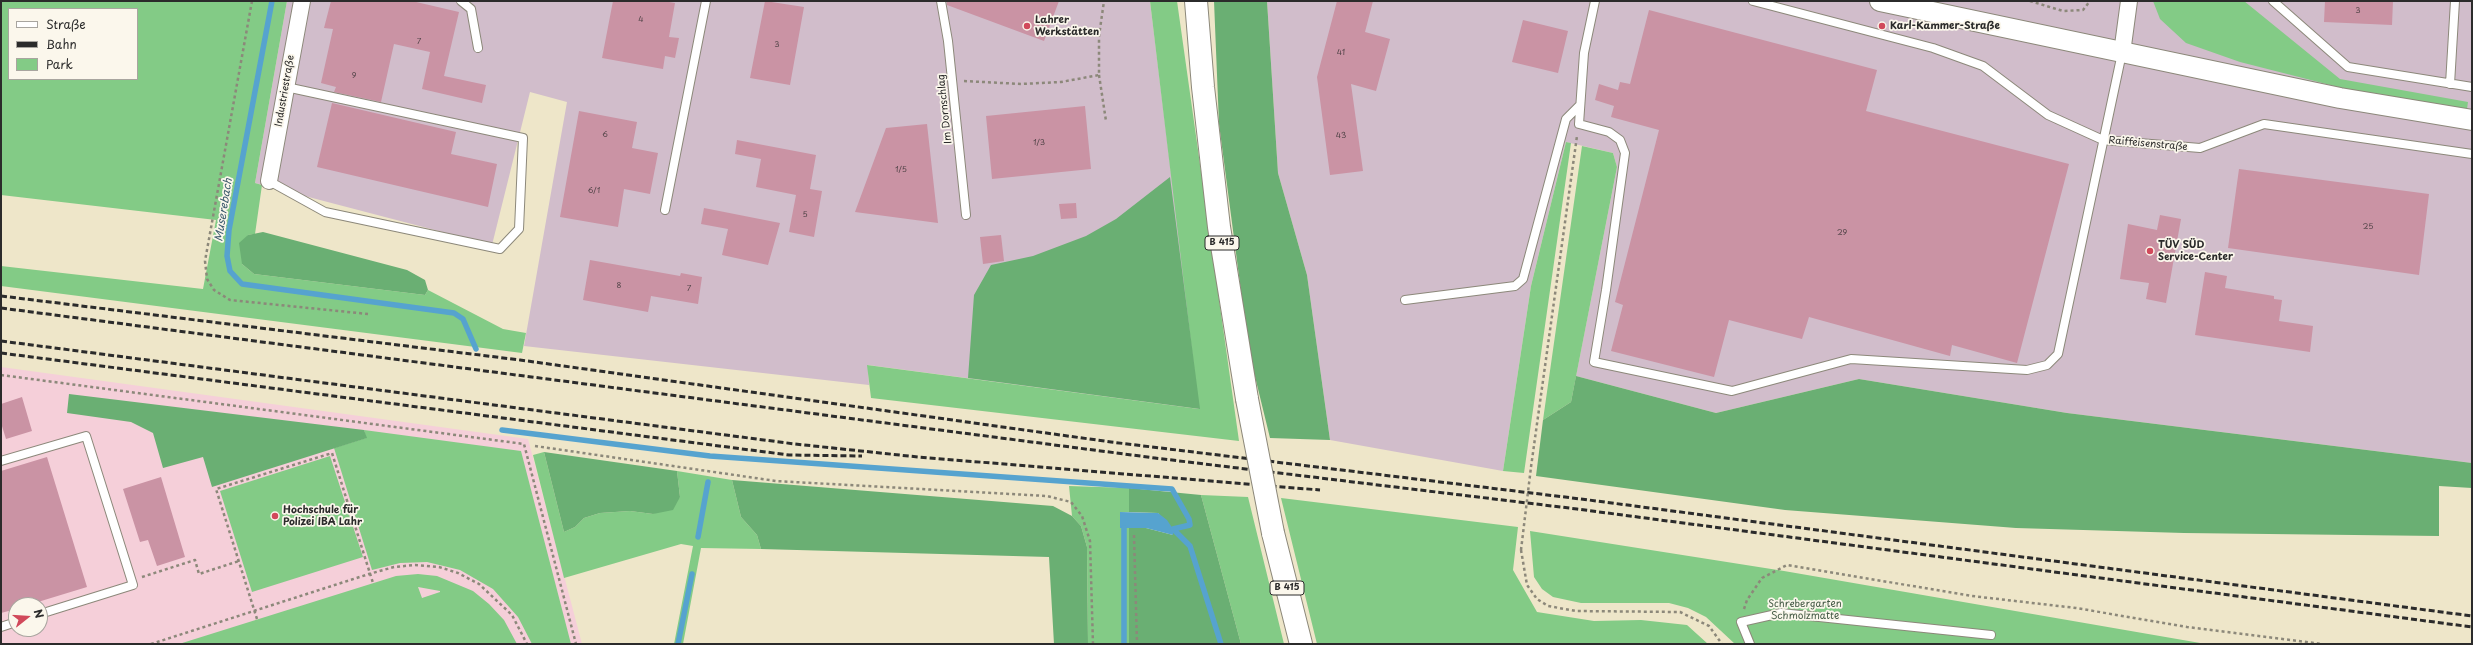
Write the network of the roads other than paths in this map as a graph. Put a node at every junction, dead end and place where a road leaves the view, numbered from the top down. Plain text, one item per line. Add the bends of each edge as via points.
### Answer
1 (302, 1) edge
2 (461, 1) edge
3 (706, 1) edge
4 (941, 1) edge
5 (1196, 1) edge
6 (1595, 1) edge
7 (1753, 1) edge
8 (1880, 1) edge
9 (2129, 1) edge
10 (2273, 1) edge
11 (2455, 1) edge
12 (478, 48) dead end
13 (2122, 53) junction
14 (2450, 84) junction
15 (286, 86) junction
16 (2472, 87) edge
17 (1580, 105) junction
18 (2472, 120) edge
19 (2103, 140) junction
20 (2472, 154) edge
21 (269, 181) joint
22 (665, 210) dead end
23 (966, 215) dead end
24 (1405, 300) dead end
25 (1, 461) edge
26 (48, 612) edge
27 (1990, 635) dead end
28 (1301, 644) edge
29 (1750, 644) edge

1 - 15 street, Industriestraße
2 - 12 lane via 472,9
3 - 22 lane
4 - 23 lane, Im Dornschlag
5 - 28 main road, B 415, bridge via 1219,227 1247,399 1273,533
6 - 17 lane via 1584,53
7 - 19 lane, Raiffeisenstraße via 1933,48 1983,66 2048,115
8 - 13 street
9 - 13 street
10 - 14 lane via 2348,67
11 - 14 lane
13 - 18 street via 2340,98
13 - 19 lane
14 - 16 lane
15 - 21 street, Industriestraße
15 - 21 lane via 523,138 519,229 500,250 324,212
17 - 19 lane via 1579,124 1609,132 1620,140 1624,153 1594,362 1732,391 1851,359 2027,370 2046,365 2058,354
17 - 24 lane via 1566,119 1522,279 1515,286
19 - 20 lane, Raiffeisenstraße via 2200,148 2264,124
25 - 26 lane via 86,436 133,585
27 - 29 lane via 1781,614 1741,622

